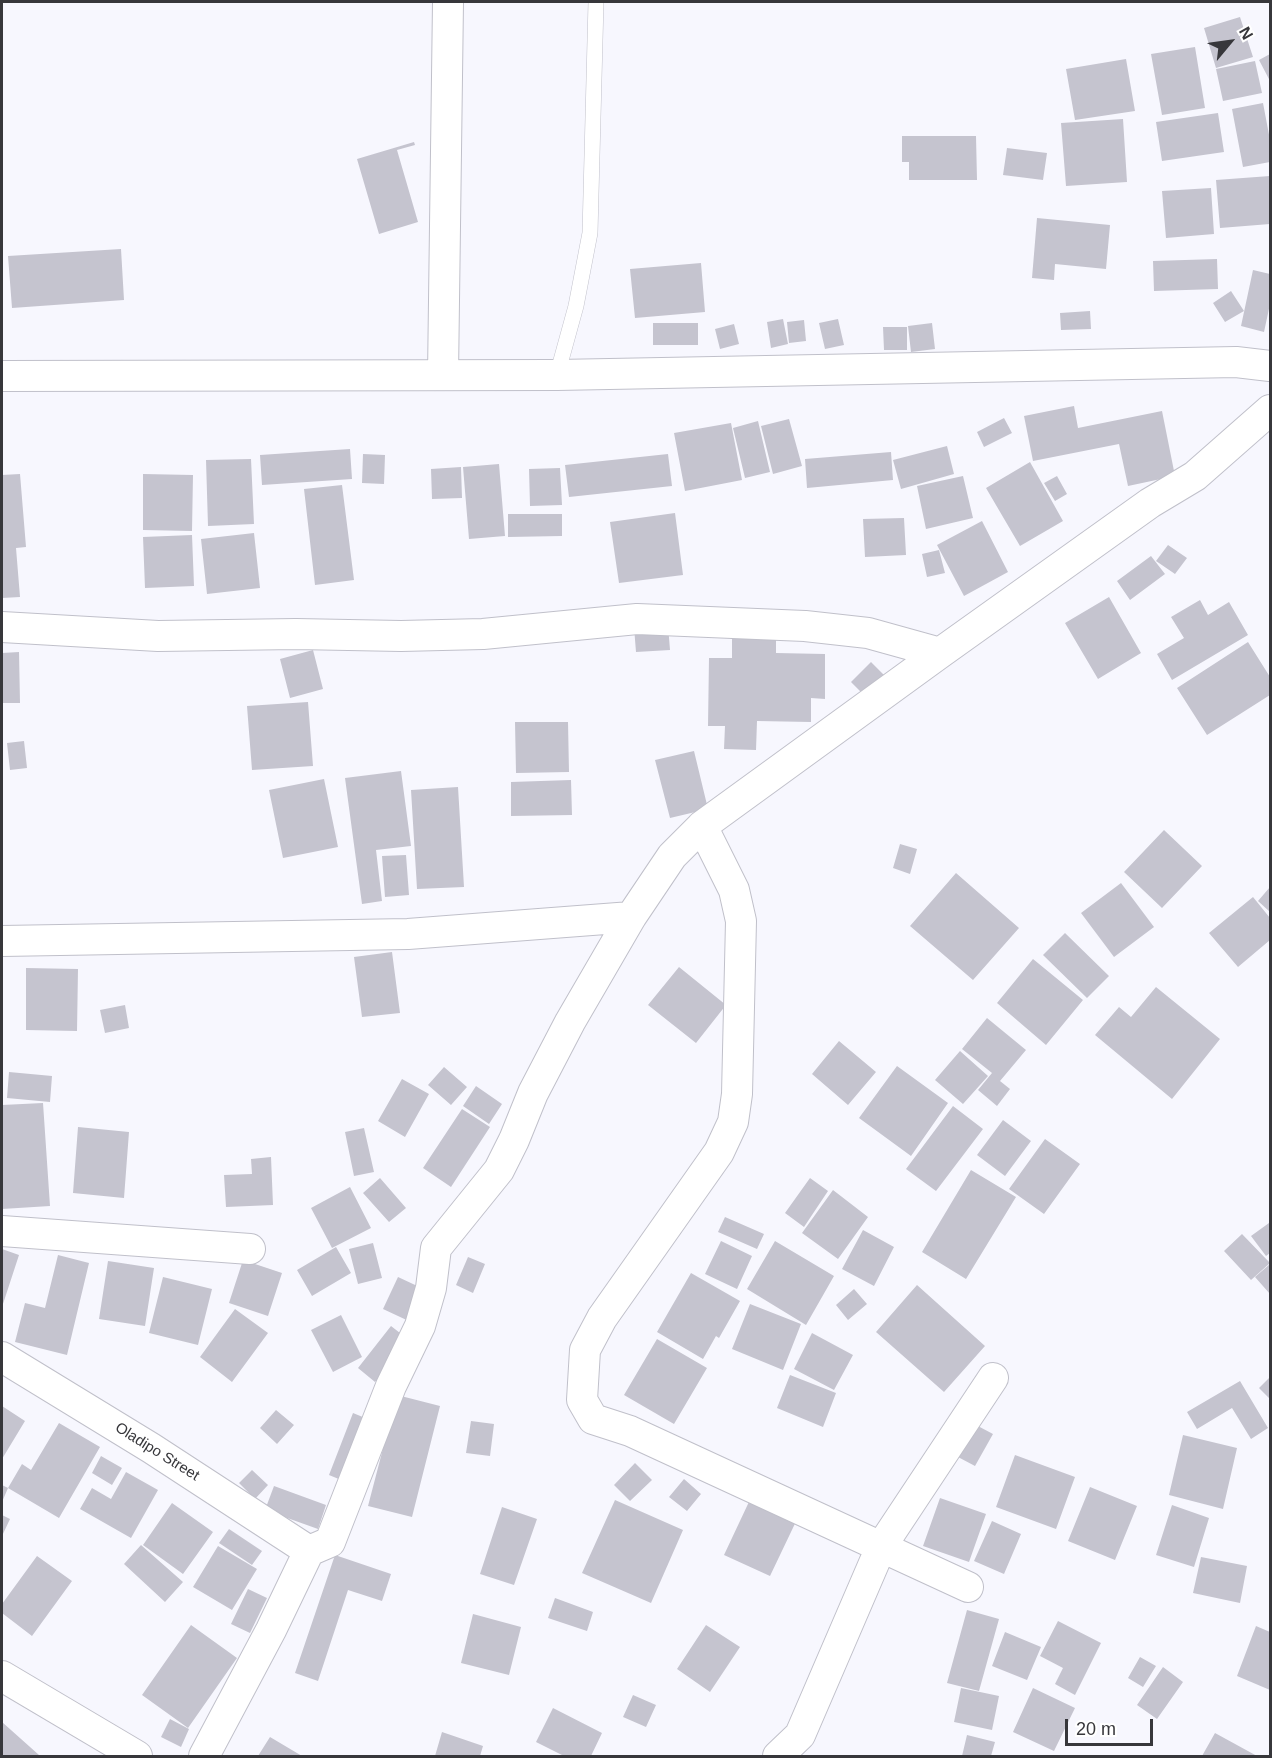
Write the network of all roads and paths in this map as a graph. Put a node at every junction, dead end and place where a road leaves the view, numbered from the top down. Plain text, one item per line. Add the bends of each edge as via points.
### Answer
1 (448, 2) edge
2 (596, 2) edge
3 (1270, 366) edge
4 (443, 375) junction
5 (557, 375) junction
6 (2, 376) edge
7 (1270, 410) edge
8 (2, 627) edge
9 (940, 653) junction
10 (702, 826) junction
11 (631, 917) junction
12 (2, 941) edge
13 (2, 1231) edge
14 (250, 1249) dead end
15 (2, 1357) edge
16 (993, 1378) dead end
17 (881, 1547) junction
18 (309, 1551) junction
19 (968, 1587) dead end
20 (2, 1676) edge
21 (805, 1746) edge
22 (137, 1756) edge
23 (204, 1756) edge
24 (778, 1756) edge

1 - 4 street
2 - 5 lane via 590,233
3 - 5 street via 1236,362
4 - 5 street
4 - 6 street
7 - 9 street via 1195,476 1150,503
8 - 9 street via 158,636 401,636 483,634 637,619 805,626 868,633
9 - 10 street
10 - 11 street via 672,856
10 - 17 street via 734,890 741,921 733,1122 719,1152 602,1318 585,1350 582,1400 593,1419 630,1431
11 - 12 street via 408,934
11 - 18 street via 570,1022 499,1170 436,1248 431,1288 420,1326 391,1386 330,1542
13 - 14 street
15 - 18 street, Oladipo Street via 152,1448
16 - 17 street
17 - 19 street
17 - 21 street
18 - 23 street
20 - 22 street
21 - 24 street

